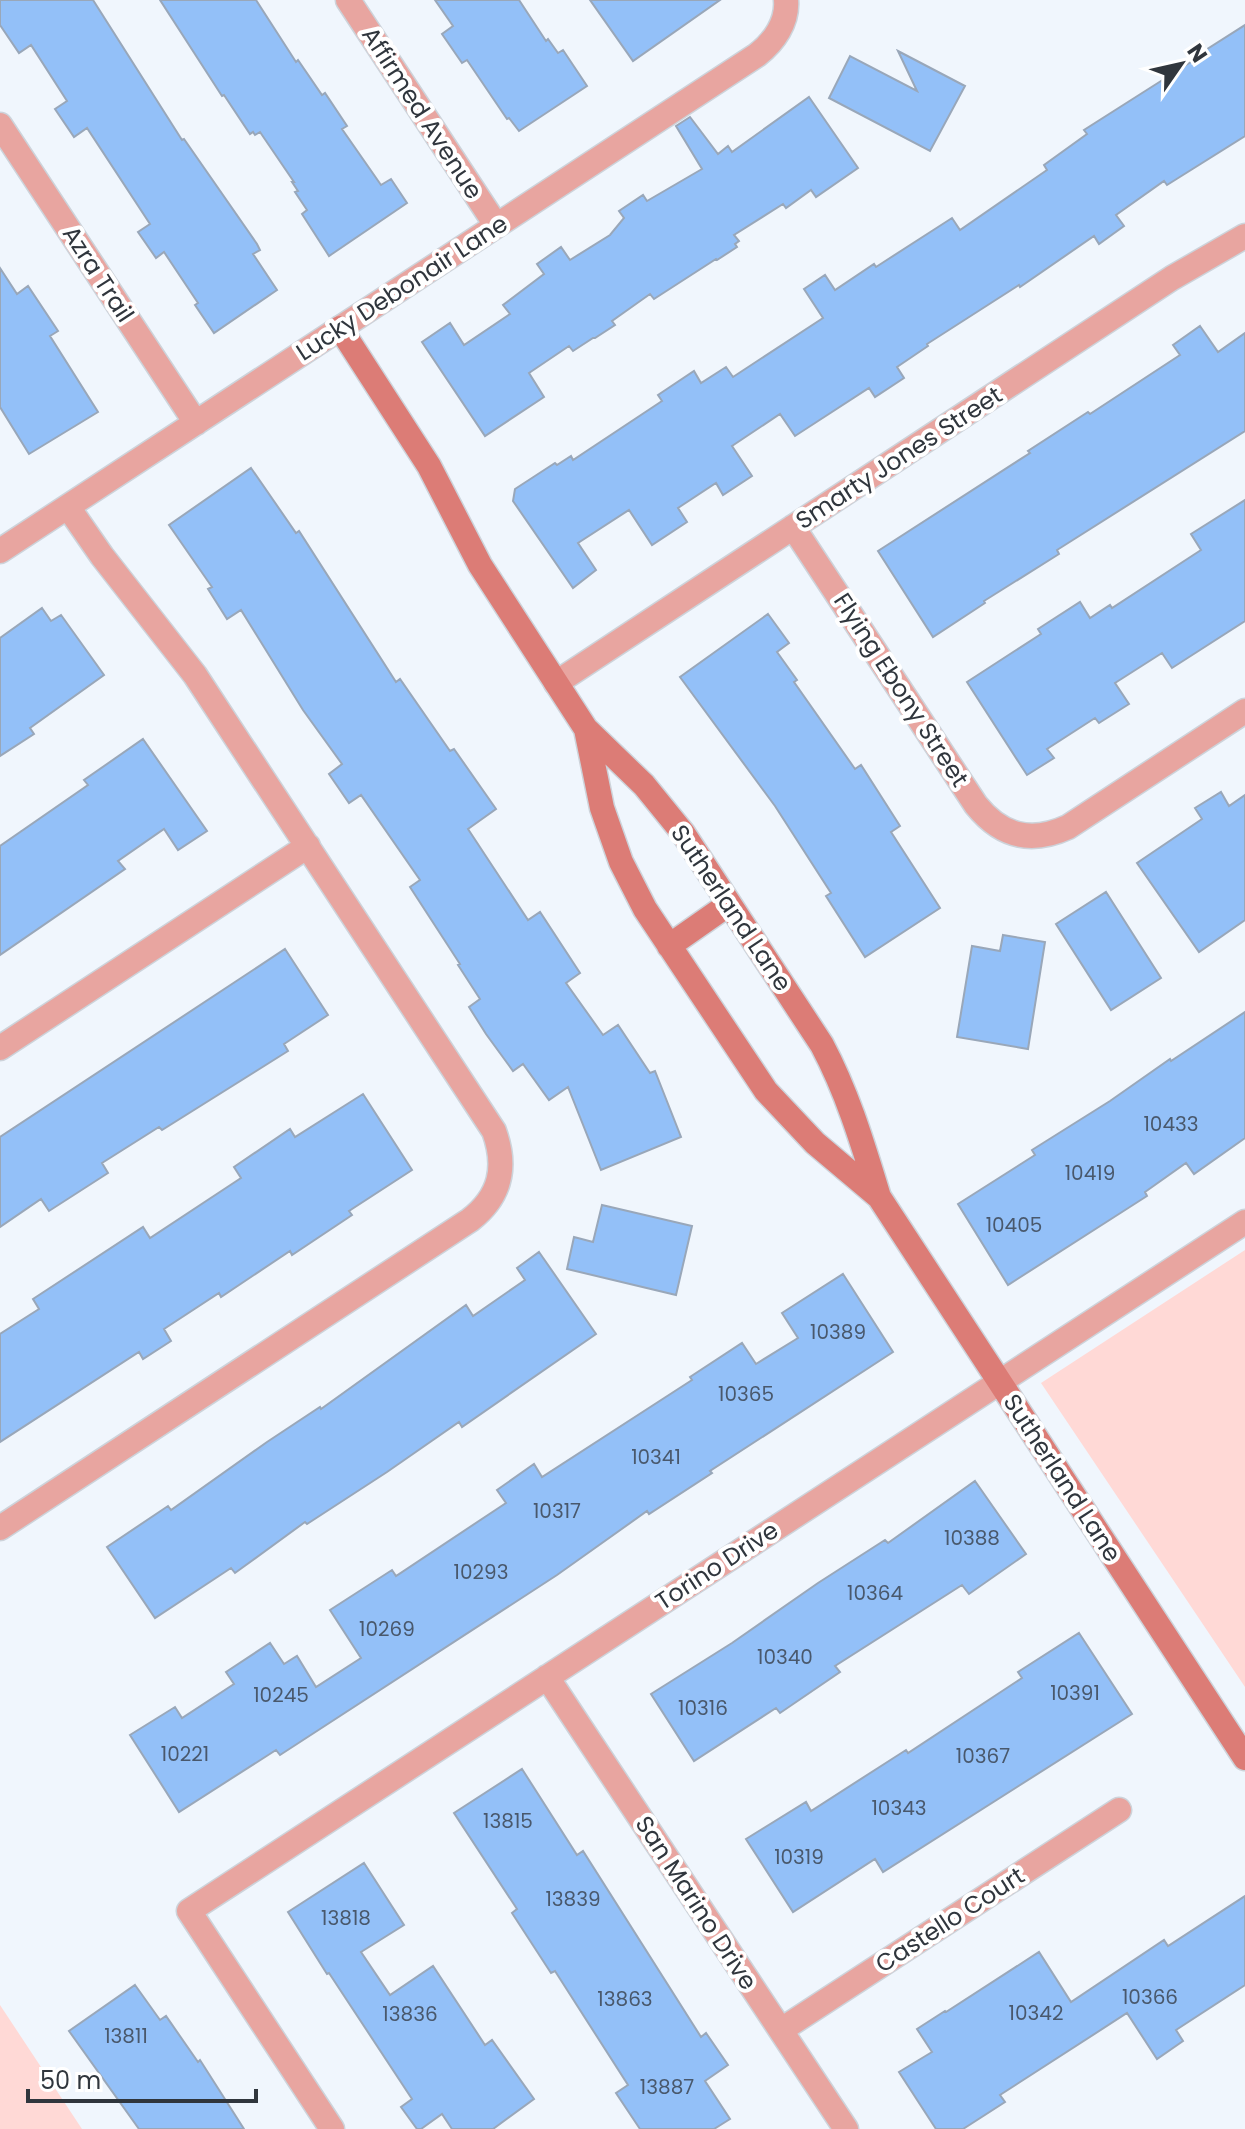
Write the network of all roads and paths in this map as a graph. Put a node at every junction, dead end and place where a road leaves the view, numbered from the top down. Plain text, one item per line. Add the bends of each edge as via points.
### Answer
1 (348, 0) edge
2 (786, 5) edge
3 (0, 125) edge
4 (496, 225) junction
5 (1245, 236) edge
6 (340, 328) junction
7 (196, 423) junction
8 (68, 507) junction
9 (793, 527) junction
10 (0, 551) edge
11 (556, 683) junction
12 (1245, 711) edge
13 (586, 729) junction
14 (308, 846) junction
15 (729, 904) junction
16 (669, 946) junction
17 (0, 1048) edge
18 (879, 1197) junction
19 (1245, 1222) edge
20 (999, 1382) junction
21 (0, 1528) edge
22 (547, 1677) junction
23 (1245, 1758) edge
24 (1119, 1810) dead end
25 (781, 2030) junction
26 (332, 2129) edge
27 (846, 2129) edge

1 - 4 street, Affirmed Avenue
2 - 4 street, Lucky Debonair Lane via 775,37 757,55
3 - 7 street, Azra Trail
4 - 6 street, Lucky Debonair Lane
5 - 9 street, Smarty Jones Street via 1172,278
6 - 7 street, Lucky Debonair Lane
6 - 11 street, Sutherland Lane
7 - 8 street, Lucky Debonair Lane
8 - 10 street, Lucky Debonair Lane
8 - 14 street via 195,675
9 - 11 street, Smarty Jones Street
9 - 12 street, Flying Ebony Street via 976,805 999,827 1023,835 1048,835 1068,827
11 - 13 street, Sutherland Lane
13 - 15 street, Sutherland Lane via 644,785
13 - 16 street, Sutherland Lane via 615,847 633,889
14 - 17 street
14 - 21 street via 494,1131 501,1163 494,1192 470,1220
15 - 16 street
15 - 18 street, Sutherland Lane via 836,1071
16 - 18 street, Sutherland Lane via 766,1091 815,1143
18 - 20 street, Sutherland Lane
19 - 20 street, Torino Drive
20 - 22 street, Torino Drive
20 - 23 street, Sutherland Lane
22 - 25 street, San Marino Drive
22 - 26 street, Torino Drive via 189,1911
24 - 25 street, Castello Court
25 - 27 street, San Marino Drive

